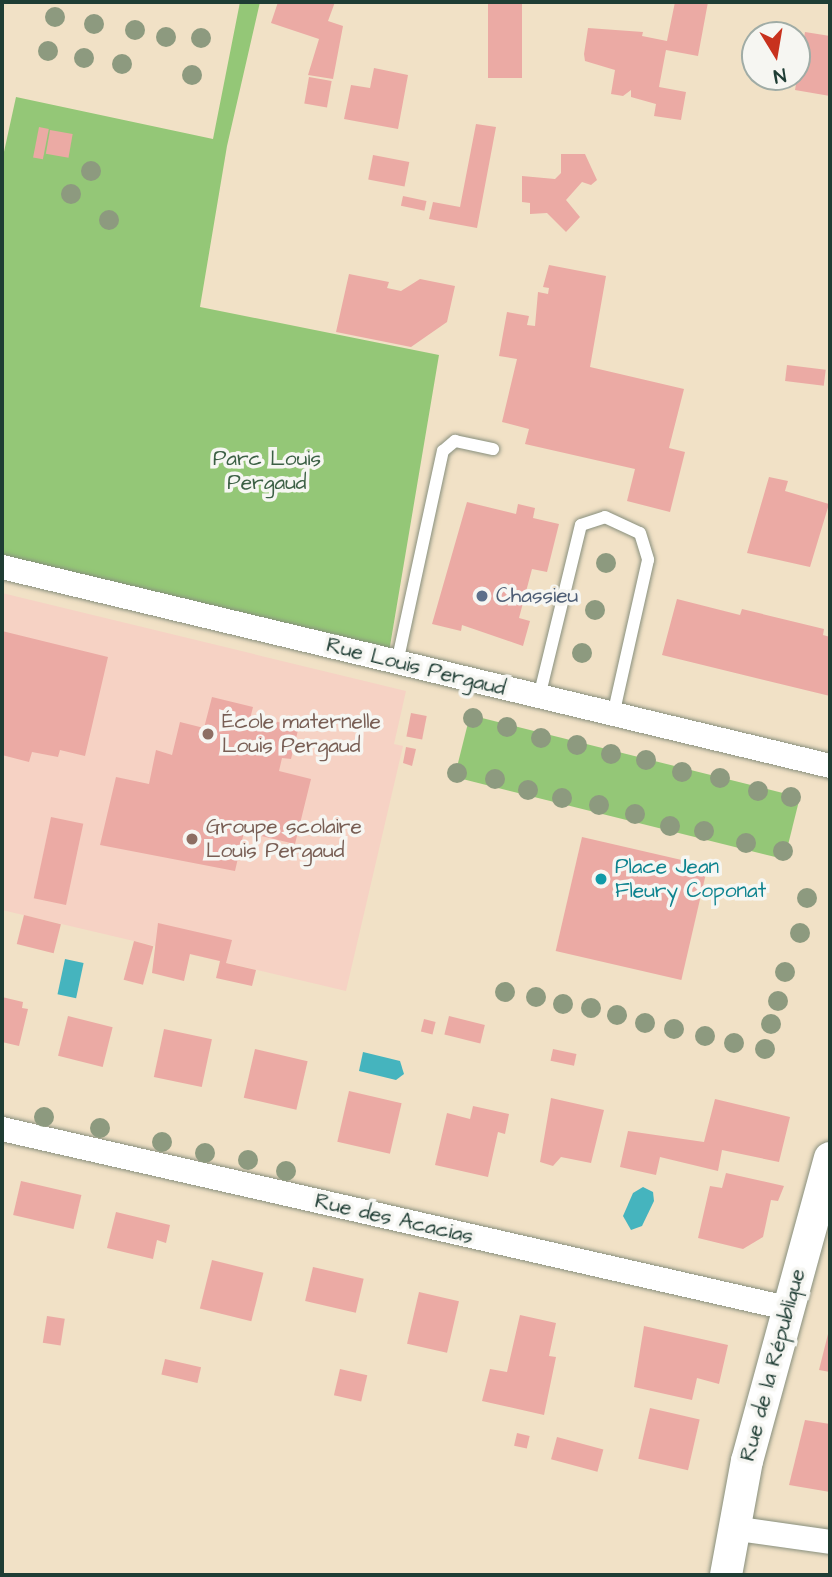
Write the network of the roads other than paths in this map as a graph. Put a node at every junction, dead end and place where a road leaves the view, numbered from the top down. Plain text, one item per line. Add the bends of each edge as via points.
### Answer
1 (493, 449) dead end
2 (2, 567) edge
3 (397, 663) junction
4 (539, 697) junction
5 (613, 715) junction
6 (830, 766) edge
7 (2, 1129) edge
8 (830, 1158) edge
9 (821, 1222) edge
10 (787, 1308) junction
11 (732, 1528) junction
12 (830, 1542) edge
13 (726, 1575) edge

1 - 3 lane via 455,440 443,451
2 - 3 street, Rue Louis Pergaud
3 - 4 street, Rue Louis Pergaud
4 - 5 street, Rue Louis Pergaud
4 - 5 lane via 581,525 604,517 640,533 648,560
5 - 6 street, Rue Louis Pergaud
7 - 10 street, Rue des Acacias
8 - 9 street, Rue de la République
9 - 10 street, Rue de la République
10 - 11 street, Rue de la République
11 - 12 street
11 - 13 street, Rue de la République

